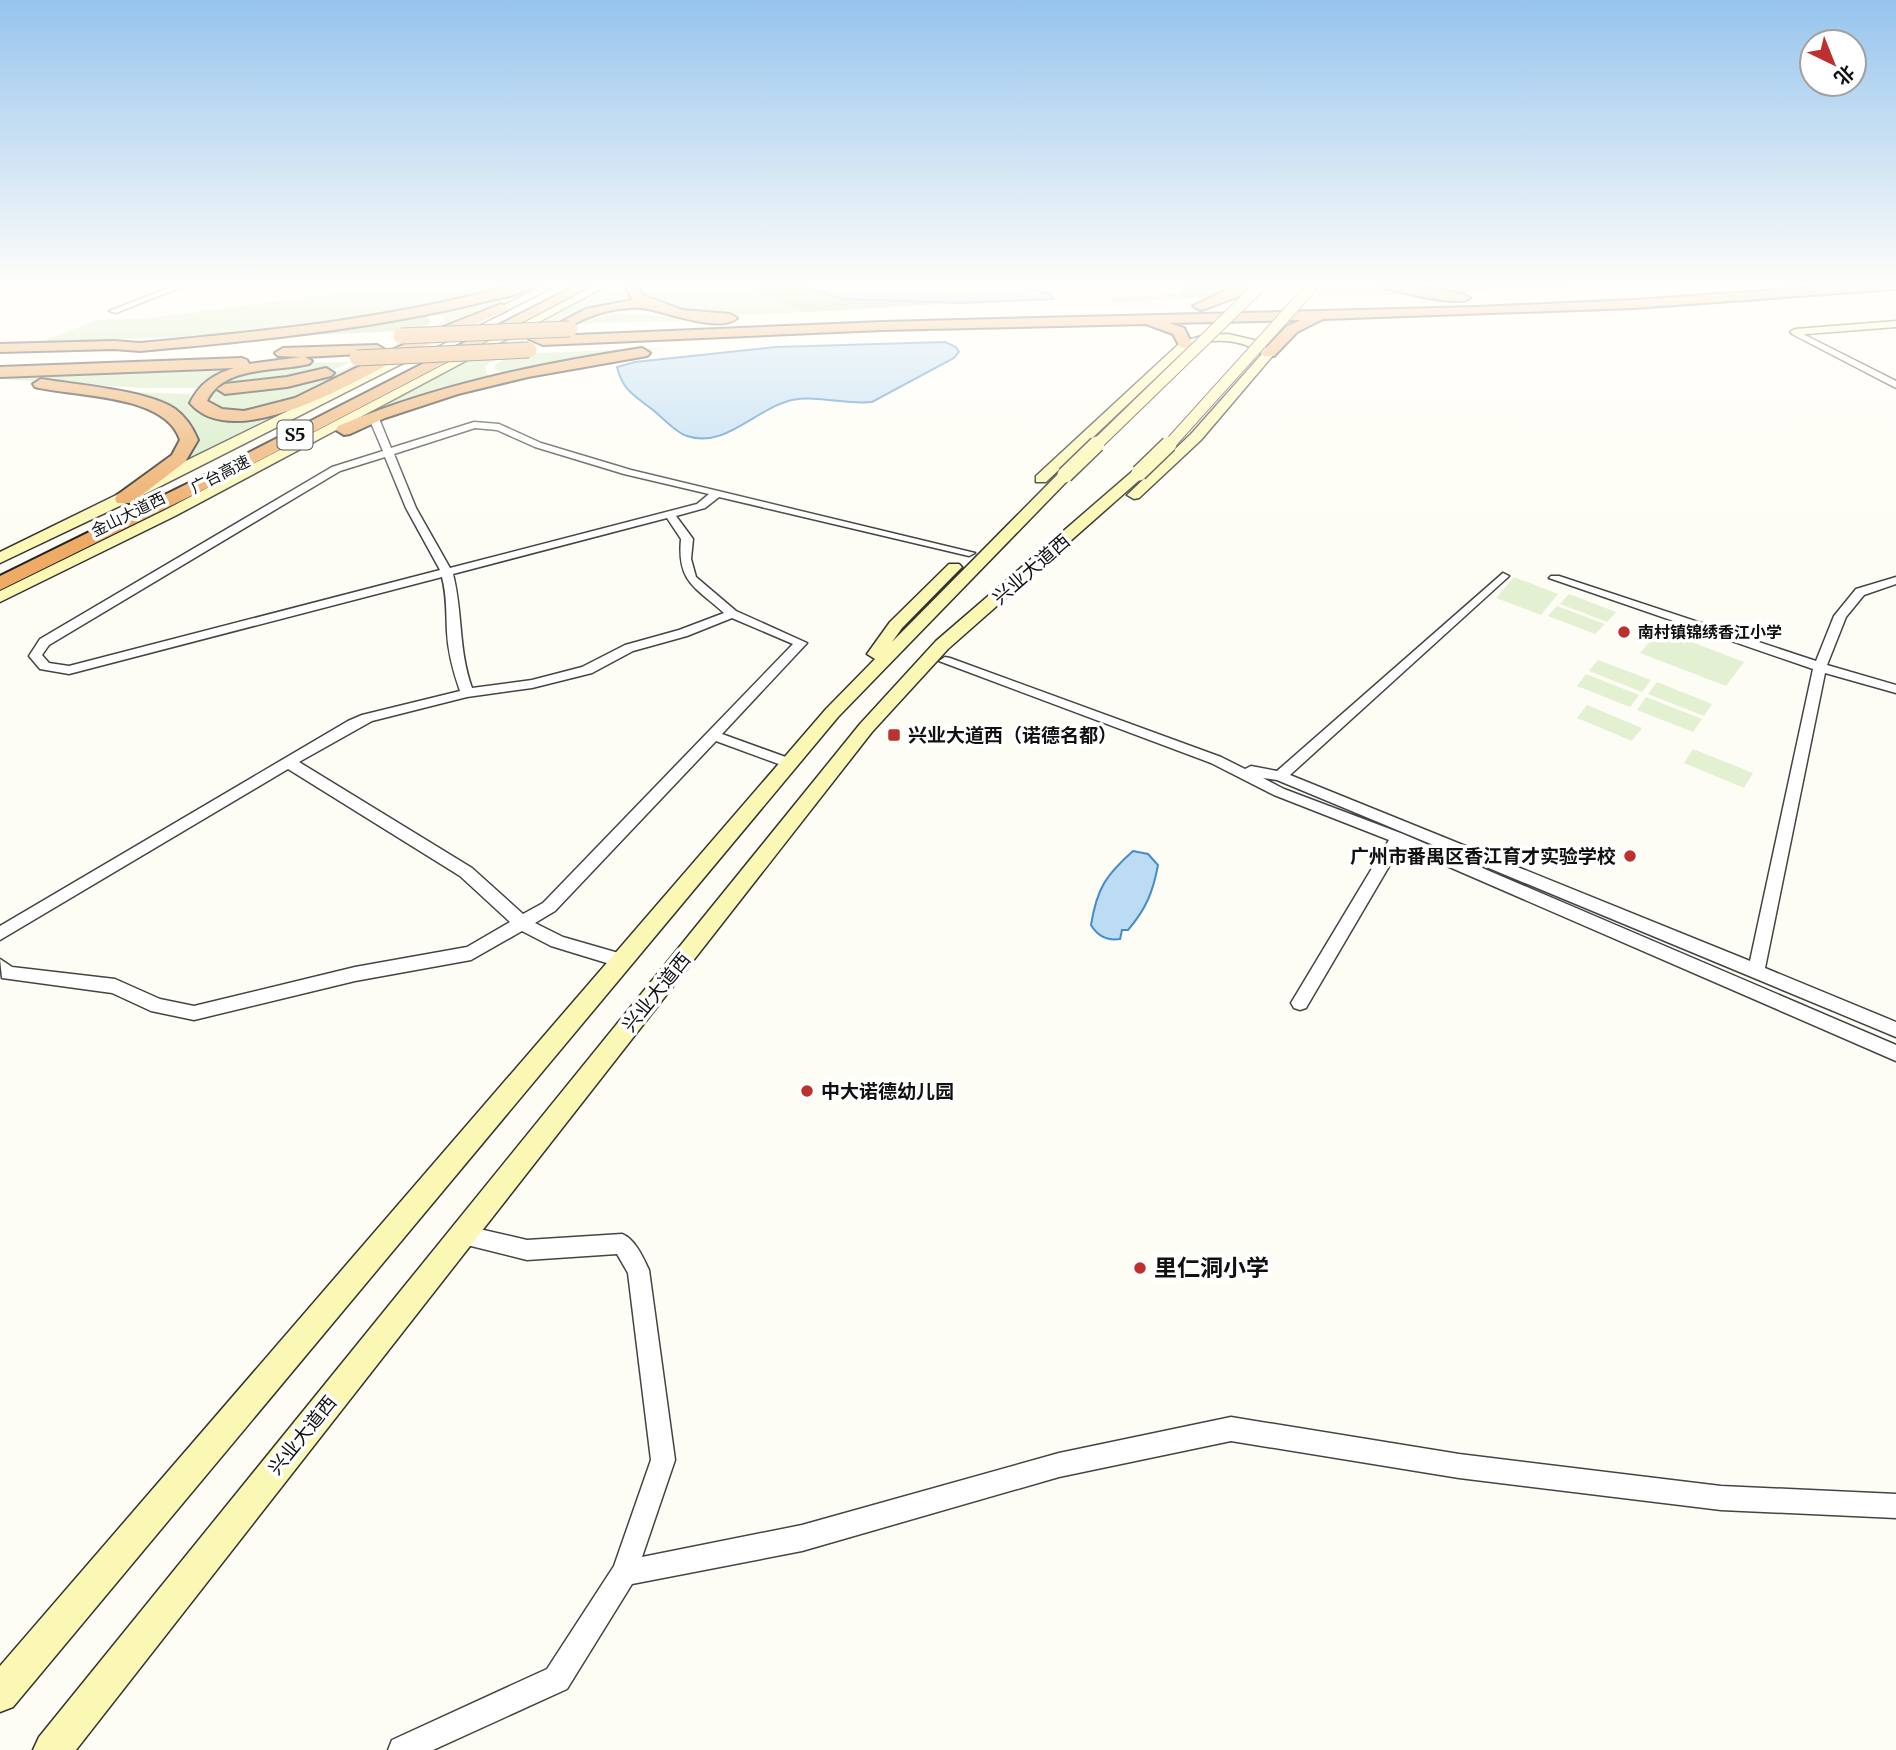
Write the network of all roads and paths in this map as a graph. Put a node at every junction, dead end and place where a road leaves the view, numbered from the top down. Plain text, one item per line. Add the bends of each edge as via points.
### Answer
1 (160, 366) edge
2 (262, 366) edge
3 (347, 366) edge
4 (374, 366) edge
5 (389, 366) edge
6 (411, 366) edge
7 (430, 366) edge
8 (450, 366) edge
9 (491, 366) edge
10 (567, 366) edge
11 (1162, 366) edge
12 (1178, 366) edge
13 (1241, 366) edge
14 (1258, 366) edge
15 (1859, 366) edge
16 (0, 372) edge
17 (513, 375) junction
18 (0, 381) edge
19 (1896, 385) edge
20 (59, 386) junction
21 (219, 389) dead end
22 (181, 390) dead end
23 (373, 416) junction
24 (388, 453) junction
25 (255, 468) junction
26 (717, 493) junction
27 (124, 499) junction
28 (670, 514) junction
29 (969, 553) junction
30 (0, 558) edge
31 (0, 570) edge
32 (447, 572) junction
33 (1503, 576) dead end
34 (1555, 578) dead end
35 (1896, 580) edge
36 (0, 584) edge
37 (0, 597) edge
38 (732, 614) junction
39 (945, 662) junction
40 (877, 667) junction
41 (1820, 667) junction
42 (911, 679) junction
43 (1896, 689) edge
44 (467, 693) junction
45 (832, 713) junction
46 (866, 728) junction
47 (713, 735) junction
48 (288, 762) junction
49 (789, 764) junction
50 (1238, 769) junction
51 (1280, 776) junction
52 (1398, 838) junction
53 (523, 924) junction
54 (0, 934) edge
55 (623, 961) junction
56 (0, 966) edge
57 (1756, 971) junction
58 (1300, 1003) dead end
59 (1896, 1030) edge
60 (1896, 1053) edge
61 (461, 1235) junction
62 (1896, 1506) edge
63 (624, 1573) junction
64 (0, 1694) edge
65 (52, 1750) edge
66 (402, 1750) edge

1 - 16 highway
2 - 4 highway via 231,374 204,390 198,403 218,413 239,415 293,405
3 - 21 highway via 287,382
5 - 27 main road, 金山大道西
6 - 31 highway, 广台高速 / S5
7 - 36 highway, 广台高速 / S5
8 - 25 main road, 金山大道西
9 - 17 highway via 495,374
10 - 17 highway
11 - 29 main road
12 - 40 main road, 兴业大道西, bridge
13 - 42 main road, 兴业大道西, bridge via 1175,439 942,645
14 - 39 main road via 1186,446
15 - 19 street
17 - 23 highway
18 - 20 highway
20 - 22 highway
20 - 27 highway via 150,402 171,413 187,430 190,440 178,458
23 - 24 street
23 - 25 highway
24 - 26 street via 474,425 499,427 575,457
24 - 32 street via 411,508
24 - 32 street via 336,469 44,642 35,656 45,666 69,670
25 - 37 main road, 金山大道西
26 - 28 street via 701,506
26 - 29 street
27 - 30 main road, 金山大道西
28 - 32 street
28 - 38 street via 687,539 685,559 691,578
29 - 45 main road via 896,625
32 - 44 street via 457,664
33 - 51 street
34 - 41 street
35 - 41 street via 1860,592 1840,616
38 - 44 street via 629,648 587,670
38 - 47 street via 801,643
39 - 46 main road
39 - 50 street
40 - 42 main road via 906,672
40 - 45 main road, 兴业大道西
41 - 43 street
41 - 57 street
42 - 46 main road, 兴业大道西
44 - 48 street via 367,718
45 - 49 main road, 兴业大道西
46 - 61 main road, 兴业大道西
47 - 49 street
47 - 53 street via 549,907
48 - 53 street via 466,872
48 - 54 street
49 - 55 main road, 兴业大道西
50 - 51 street
50 - 52 street via 1279,792
51 - 57 street
52 - 58 street
52 - 60 street
53 - 55 street via 544,936
53 - 56 street via 471,953 355,974 194,1013 157,1006 115,986 8,973
55 - 64 main road, 兴业大道西
57 - 59 street
61 - 63 street via 527,1250 622,1244 638,1270 663,1460
61 - 65 main road, 兴业大道西
62 - 63 street via 1694,1495 1459,1466 1231,1429 1059,1465 802,1538
63 - 66 street via 557,1679

